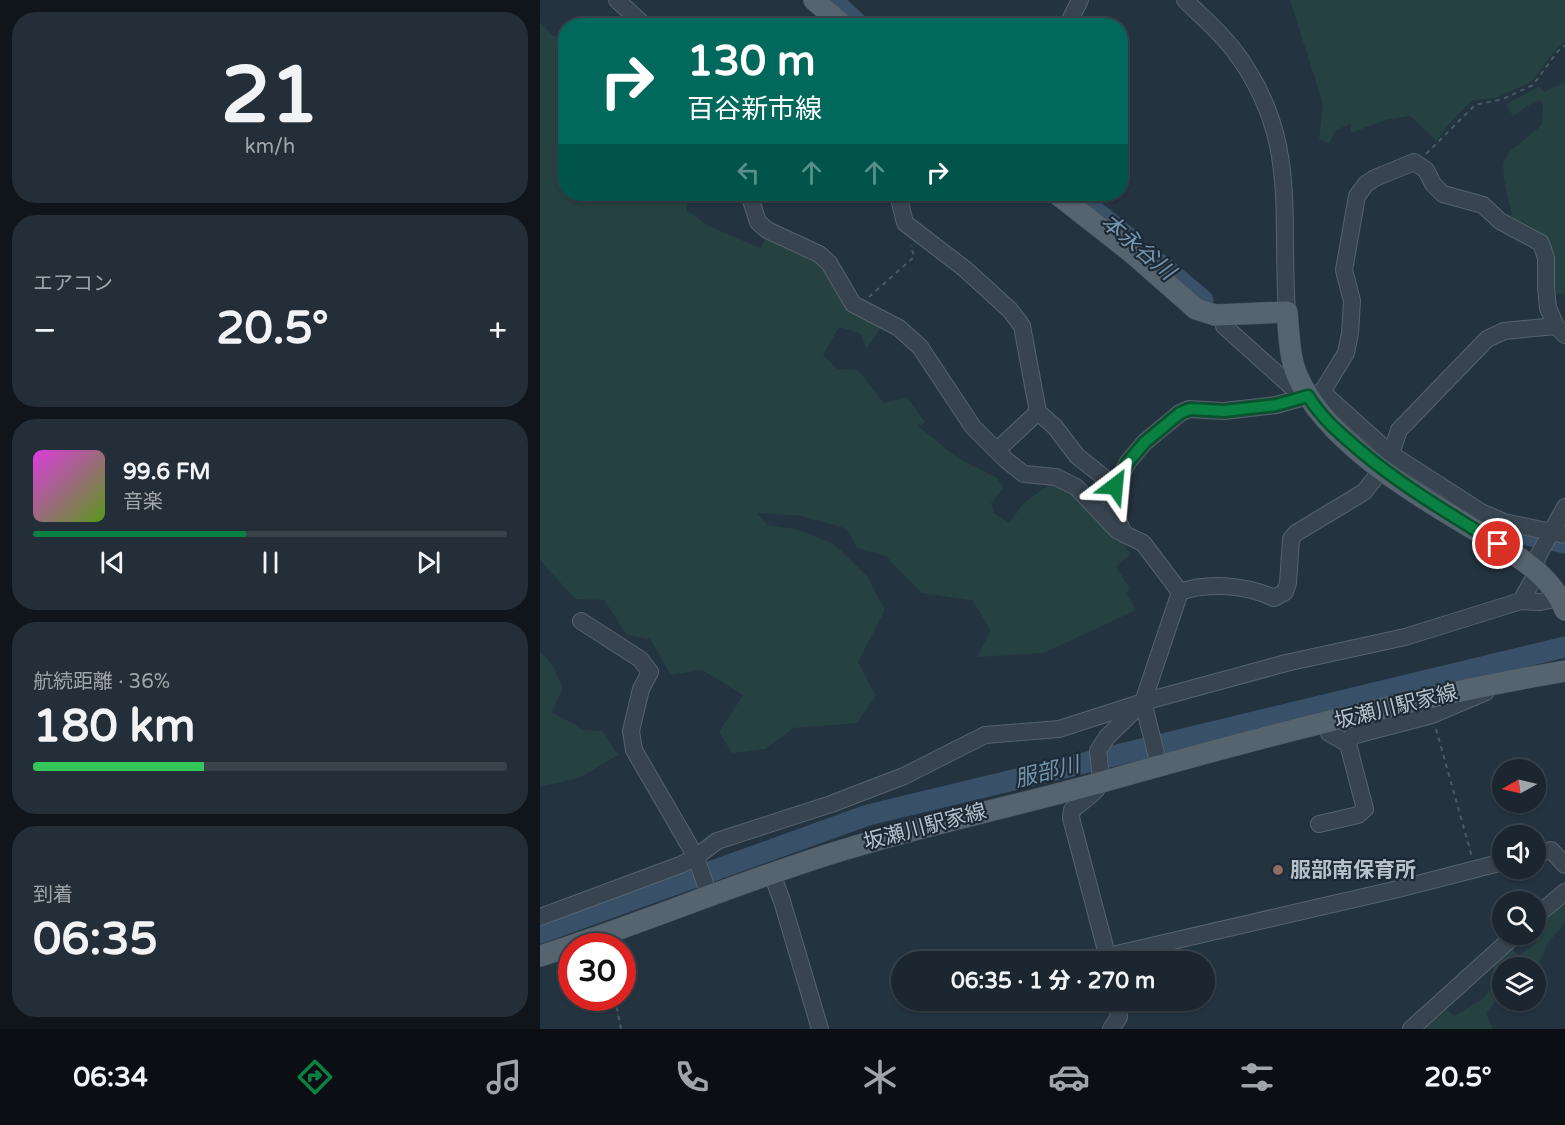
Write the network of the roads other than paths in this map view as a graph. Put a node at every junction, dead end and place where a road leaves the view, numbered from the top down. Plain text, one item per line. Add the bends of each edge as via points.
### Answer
1 (617, 0) edge
2 (814, 0) edge
3 (1080, 0) edge
4 (1185, 0) edge
5 (636, 18) edge
6 (835, 18) edge
7 (1071, 18) edge
8 (751, 201) edge
9 (899, 201) edge
10 (1066, 201) edge
11 (1287, 312) junction
12 (1223, 315) junction
13 (1561, 330) edge
14 (1311, 395) junction
15 (1038, 412) junction
16 (997, 450) junction
17 (1387, 461) junction
18 (1115, 486) junction
19 (1565, 507) edge
20 (1124, 534) junction
21 (1558, 534) edge
22 (1536, 563) junction
23 (1180, 592) junction
24 (1521, 601) junction
25 (1563, 604) edge
26 (581, 621) dead end
27 (1565, 671) edge
28 (1490, 684) junction
29 (1143, 702) junction
30 (1328, 723) junction
31 (1347, 744) junction
32 (1159, 761) junction
33 (1100, 776) junction
34 (1319, 824) dead end
35 (1546, 851) edge
36 (698, 861) junction
37 (1492, 865) edge
38 (1565, 865) edge
39 (772, 874) junction
40 (707, 891) junction
41 (1565, 892) edge
42 (1546, 908) edge
43 (540, 917) edge
44 (1504, 945) edge
45 (1106, 951) edge
46 (1141, 951) edge
47 (540, 956) edge
48 (1118, 1011) edge
49 (820, 1029) edge
50 (1111, 1029) edge
51 (1411, 1029) edge

1 - 5 street
2 - 6 main road
3 - 7 street
4 - 11 street via 1232,47 1266,102 1283,164
8 - 16 street via 758,222 767,230 819,254 829,263 853,304 899,328 920,347 973,427
9 - 15 street via 904,223 965,269 1022,326
10 - 12 main road via 1196,309
11 - 12 main road
11 - 14 main road via 1292,361
12 - 14 street via 1224,326
13 - 14 street via 1548,308 1546,258 1541,243 1500,221 1483,205 1443,194 1426,170 1414,162 1375,178 1358,196 1344,270 1352,301 1346,353
13 - 17 street via 1504,331 1487,339 1398,430
14 - 17 main road via 1331,427
14 - 18 street via 1276,405 1224,411 1190,409 1180,413 1145,442
15 - 16 street
15 - 18 street via 1077,456
16 - 20 street via 1024,474 1056,477 1076,487
17 - 21 street via 1504,522
17 - 22 main road via 1407,488
17 - 23 street via 1364,492 1291,539 1285,592 1274,598 1238,587 1191,588
18 - 20 street via 1112,507
19 - 21 street
20 - 23 street via 1143,543
21 - 22 street
22 - 24 street via 1534,578
22 - 25 main road
23 - 29 street
24 - 25 street
24 - 29 street via 1406,637 1286,663
26 - 36 street via 640,659 650,672 641,689 631,731 634,750
27 - 28 main road, 坂瀬川駅家線
28 - 30 main road, 坂瀬川駅家線
28 - 31 street via 1487,692 1432,715 1352,736
29 - 32 street
29 - 33 street via 1107,737 1098,752
29 - 36 street via 1059,729 985,735 904,776 717,841
30 - 31 street via 1329,733
30 - 32 main road, 坂瀬川駅家線
31 - 34 street via 1365,809 1358,815
32 - 33 main road, 坂瀬川駅家線
33 - 39 main road, 坂瀬川駅家線 via 841,850
33 - 45 street via 1098,789 1072,810 1071,818
35 - 38 street via 1551,850
36 - 40 street
36 - 43 street
37 - 46 street
39 - 40 main road, 坂瀬川駅家線
39 - 49 street
40 - 47 main road, 坂瀬川駅家線 via 602,937
41 - 42 street
44 - 51 street
48 - 50 street via 1119,1017

